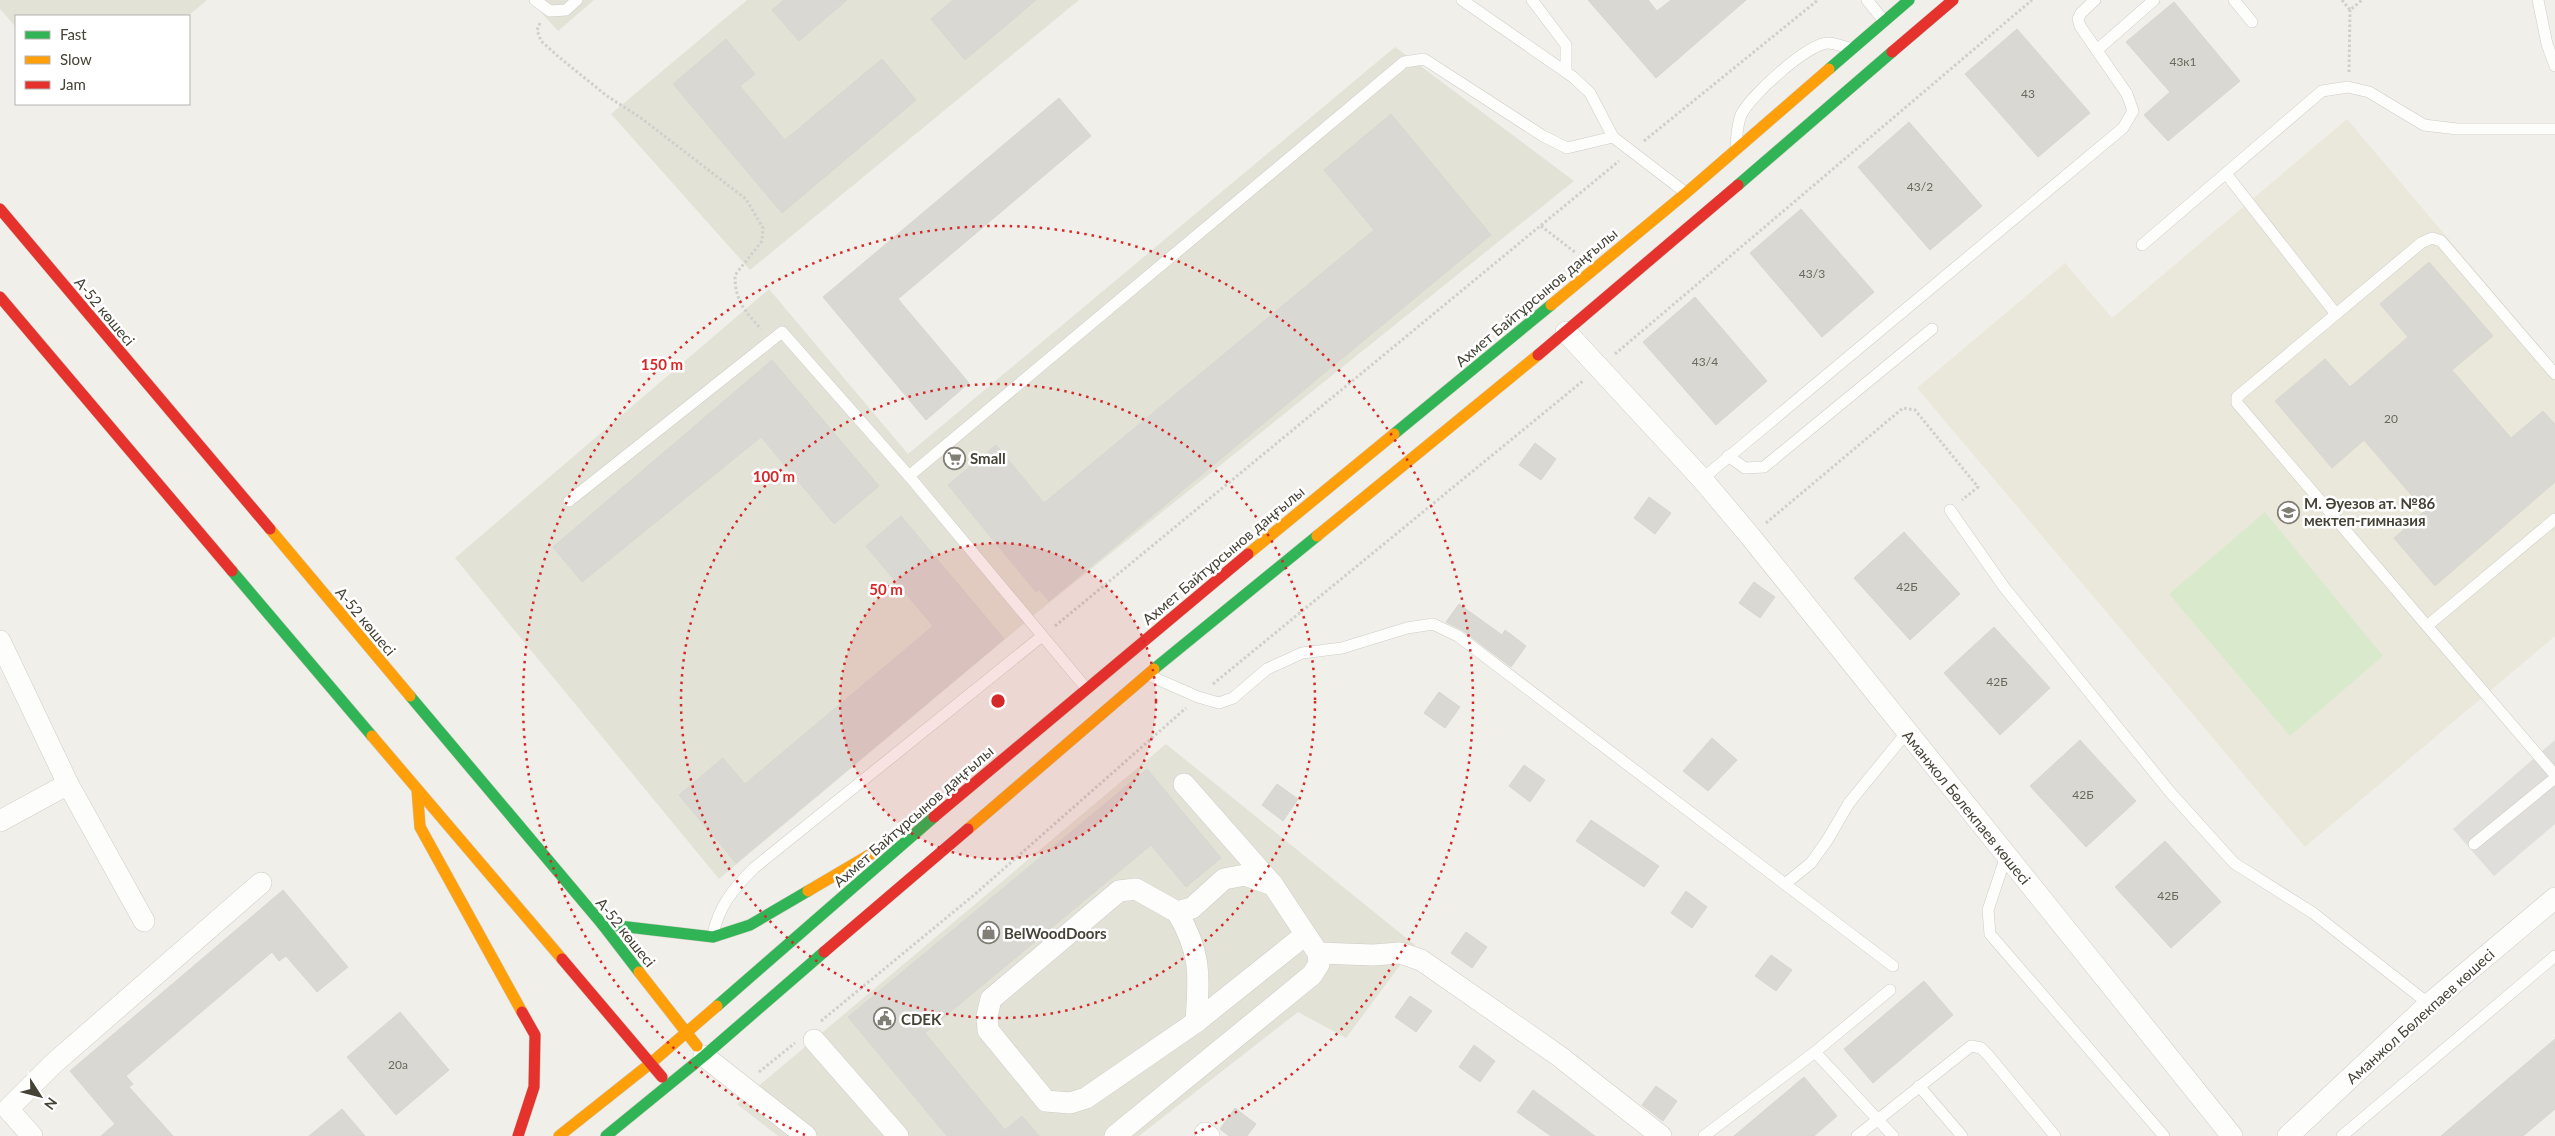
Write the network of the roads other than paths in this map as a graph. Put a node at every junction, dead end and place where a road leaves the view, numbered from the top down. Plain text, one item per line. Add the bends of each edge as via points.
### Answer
1 (535, 0) edge
2 (578, 0) edge
3 (1462, 0) edge
4 (1532, 0) edge
5 (1867, 0) edge
6 (1909, 0) edge
7 (1953, 0) edge
8 (2095, 0) edge
9 (2154, 0) edge
10 (2234, 0) edge
11 (2538, 0) edge
12 (1884, 21) junction
13 (2252, 22) dead end
14 (1852, 49) junction
15 (2097, 50) junction
16 (2555, 66) edge
17 (1566, 72) junction
18 (2555, 128) edge
19 (1612, 137) junction
20 (1736, 149) junction
21 (2227, 175) junction
22 (1686, 193) junction
23 (0, 209) edge
24 (2142, 245) dead end
25 (0, 297) edge
26 (2336, 314) junction
27 (1932, 329) dead end
28 (1566, 332) junction
29 (2555, 374) edge
30 (1728, 456) junction
31 (909, 476) junction
32 (1702, 479) junction
33 (569, 501) dead end
34 (1950, 510) road end
35 (2555, 519) edge
36 (2427, 626) junction
37 (1042, 636) junction
38 (0, 641) edge
39 (1146, 675) junction
40 (1086, 688) junction
41 (1906, 732) junction
42 (2555, 777) edge
43 (68, 784) junction
44 (1184, 784) dead end
45 (417, 789) junction
46 (0, 821) edge
47 (2474, 844) dead end
48 (901, 845) junction
49 (2006, 856) junction
50 (261, 883) dead end
51 (1785, 884) junction
52 (1273, 885) junction
53 (2555, 898) edge
54 (1177, 912) junction
55 (144, 920) dead end
56 (602, 924) junction
57 (1305, 935) junction
58 (713, 937) junction
59 (1318, 953) junction
60 (2555, 956) edge
61 (1893, 966) dead end
62 (1890, 990) dead end
63 (2429, 1004) junction
64 (1196, 1022) junction
65 (686, 1032) junction
66 (811, 1034) road end
67 (1815, 1052) junction
68 (704, 1056) junction
69 (651, 1063) junction
70 (669, 1085) junction
71 (1919, 1086) junction
72 (4, 1112) edge
73 (1877, 1118) junction
74 (32, 1136) edge
75 (518, 1136) edge
76 (559, 1136) edge
77 (606, 1136) edge
78 (806, 1136) edge
79 (898, 1136) edge
80 (1115, 1136) edge
81 (1661, 1136) edge
82 (1704, 1136) edge
83 (1857, 1136) edge
84 (1893, 1136) edge
85 (1962, 1136) edge
86 (2055, 1136) edge
87 (2164, 1136) edge
88 (2232, 1136) edge
89 (2288, 1136) edge
90 (2342, 1136) edge

1 - 2 lane via 550,11 566,10
3 - 17 lane
4 - 17 lane via 1566,45
5 - 12 lane
6 - 12 street, Ахмет Байтұрсынов даңғылы
7 - 28 street
8 - 15 lane via 2078,19
9 - 15 lane
10 - 13 lane
11 - 16 lane
12 - 14 street, Ахмет Байтұрсынов даңғылы
14 - 20 street, Ахмет Байтұрсынов даңғылы
14 - 20 lane via 1827,43 1811,48 1796,60 1751,100 1742,114
15 - 30 lane via 2127,94 2133,111 2123,128
17 - 19 lane via 1590,92
18 - 21 lane via 2457,130 2424,125 2369,92 2348,87 2322,92
19 - 22 lane
19 - 31 lane via 1568,148 1544,136 1424,58 1404,62
20 - 22 street, Ахмет Байтұрсынов даңғылы
21 - 24 lane
21 - 26 lane
22 - 40 street, Ахмет Байтұрсынов даңғылы
23 - 56 street, А-52 көшесі
25 - 45 street
26 - 29 lane via 2421,243 2432,238 2441,241
26 - 36 lane via 2236,400
27 - 30 lane via 1764,468 1744,468
28 - 32 street, Аманжол Бөлекпаев көшесі
28 - 39 street
30 - 32 lane
31 - 33 lane via 782,332
31 - 37 lane
32 - 41 street, Аманжол Бөлекпаев көшесі
34 - 63 lane via 2004,587 2170,792 2234,864 2313,913
35 - 36 lane
36 - 42 lane
37 - 40 lane
37 - 58 lane via 754,868 733,889 716,919
38 - 43 street
39 - 51 lane via 1219,703 1233,698 1267,669 1302,653 1342,648 1407,628 1432,624 1458,636
39 - 68 street
40 - 48 street, Ахмет Байтұрсынов даңғылы
41 - 49 street, Аманжол Бөлекпаев көшесі
41 - 51 lane via 1848,803 1811,862
42 - 47 lane
43 - 46 street
43 - 55 street
44 - 52 street
45 - 69 street
45 - 75 street via 420,827 534,1035 534,1087
48 - 58 street via 875,851 750,925
48 - 65 street, Ахмет Байтұрсынов даңғылы
49 - 87 lane via 1988,910 1990,934
49 - 88 street, Аманжол Бөлекпаев көшесі
50 - 72 street via 53,1064
51 - 61 lane
52 - 54 street via 1245,875 1224,879 1192,908
52 - 57 street
53 - 63 street, Аманжол Бөлекпаев көшесі
54 - 64 street via 1190,933 1198,959
54 - 64 street via 1136,889 1119,891 991,999 988,1030 1046,1101 1070,1103 1086,1098
56 - 58 street
56 - 65 street, А-52 көшесі
57 - 59 street
57 - 64 street
59 - 80 street via 1319,964 1312,975
59 - 81 street via 1373,956 1400,953 1422,960 1559,1056
60 - 90 lane
62 - 67 lane
63 - 89 street, Аманжол Бөлекпаев көшесі
65 - 68 street, А-52 көшесі
65 - 69 street, Ахмет Байтұрсынов даңғылы
66 - 79 street
67 - 73 lane
67 - 82 lane
68 - 70 street
68 - 78 street
69 - 70 street
69 - 76 street, Ахмет Байтұрсынов даңғылы
70 - 77 street
71 - 73 lane
71 - 85 lane
71 - 86 lane via 1971,1046 1981,1048
72 - 74 street
73 - 83 lane
73 - 84 lane

